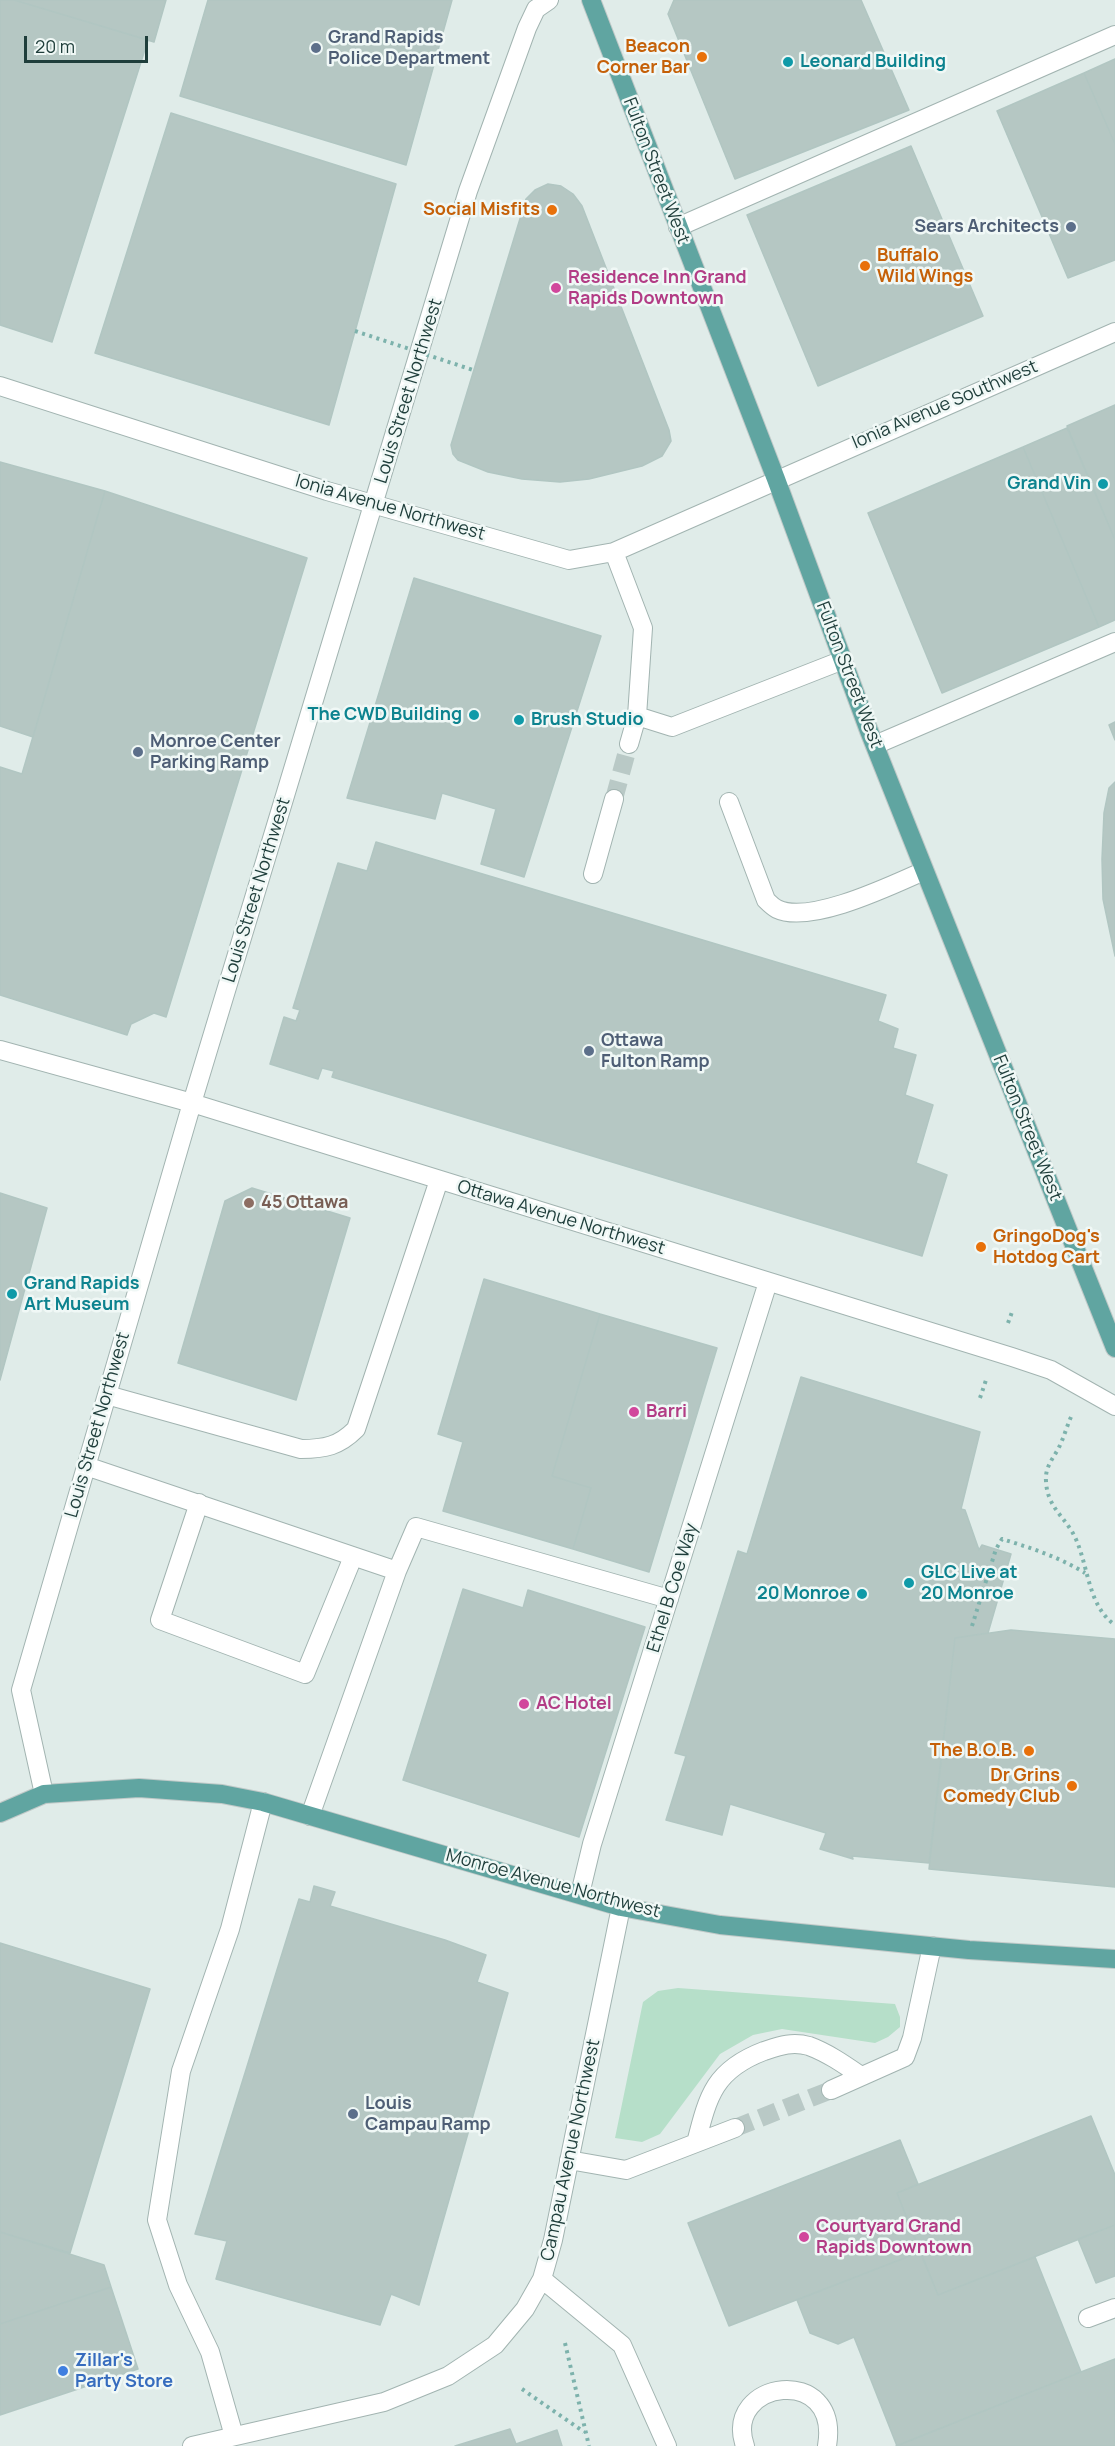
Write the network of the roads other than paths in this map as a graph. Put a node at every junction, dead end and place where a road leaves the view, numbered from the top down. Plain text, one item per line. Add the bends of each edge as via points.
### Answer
1 (549, 0) edge
2 (591, 0) edge
3 (1115, 35) edge
4 (678, 227) junction
5 (1115, 332) edge
6 (0, 386) edge
7 (776, 479) junction
8 (375, 505) junction
9 (614, 552) junction
10 (1115, 642) edge
11 (843, 660) junction
12 (637, 716) junction
13 (629, 744) tunnel mouth
14 (875, 745) junction
15 (614, 800) tunnel mouth
16 (729, 802) dead end
17 (924, 871) junction
18 (593, 874) dead end
19 (0, 1050) edge
20 (192, 1103) junction
21 (439, 1180) junction
22 (768, 1282) junction
23 (1115, 1348) edge
24 (107, 1395) junction
25 (1115, 1406) edge
26 (86, 1466) junction
27 (199, 1503) junction
28 (353, 1557) junction
29 (397, 1571) junction
30 (669, 1599) junction
31 (44, 1794) junction
32 (263, 1802) junction
33 (0, 1813) edge
34 (310, 1815) junction
35 (580, 1894) junction
36 (621, 1907) junction
37 (932, 1946) junction
38 (1115, 1959) edge
39 (861, 2076) junction
40 (831, 2090) tunnel mouth
41 (735, 2128) tunnel mouth
42 (696, 2143) junction
43 (569, 2160) junction
44 (543, 2279) junction
45 (1115, 2308) edge
46 (1088, 2318) dead end
47 (234, 2436) junction
48 (192, 2446) edge
49 (668, 2446) edge
50 (745, 2446) edge
51 (827, 2446) edge

1 - 8 street, Louis Street Northwest via 536,9 527,28 468,191
2 - 4 main road, Fulton Street West
3 - 4 street
4 - 7 main road, Fulton Street West
5 - 7 street, Ionia Avenue Southwest
6 - 8 street, Ionia Avenue Northwest
7 - 9 street, Ionia Avenue Northwest
7 - 11 main road, Fulton Street West
8 - 9 street, Ionia Avenue Northwest via 569,560
8 - 20 street, Louis Street Northwest
9 - 12 street via 643,628
10 - 14 street
11 - 12 street via 672,727
11 - 14 main road, Fulton Street West
12 - 13 street
14 - 17 main road, Fulton Street West
15 - 18 street
16 - 17 street via 766,900 777,909 812,911 835,906
17 - 23 main road, Fulton Street West
19 - 20 street, Ottawa Avenue Northwest
20 - 21 street, Ottawa Avenue Northwest
20 - 24 street, Louis Street Northwest
21 - 22 street, Ottawa Avenue Northwest
21 - 24 street via 356,1429 344,1441 325,1449 301,1449
22 - 25 street, Ottawa Avenue Northwest via 1041,1367
22 - 30 street, Ethel B Coe Way
24 - 26 street, Louis Street Northwest
26 - 27 street
26 - 31 street, Louis Street Northwest via 21,1690
27 - 28 street
27 - 28 street via 160,1620 305,1674
28 - 29 street
29 - 30 street via 416,1527
29 - 34 street
30 - 35 street, Ethel B Coe Way
31 - 32 main road, Monroe Avenue Northwest via 139,1788 222,1794
31 - 33 main road, Monroe Avenue Northwest
32 - 34 main road, Monroe Avenue Northwest
32 - 47 street via 230,1929 181,2071 157,2220 178,2285 210,2352
34 - 35 main road, Monroe Avenue Northwest
35 - 36 main road, Monroe Avenue Northwest
36 - 37 main road, Monroe Avenue Northwest via 720,1925
36 - 43 street, Campau Avenue Northwest
37 - 38 main road, Monroe Avenue Northwest
37 - 39 street via 905,2057
39 - 40 street
39 - 42 street via 808,2046 784,2044 759,2053 727,2071 717,2085 706,2104
41 - 42 street
42 - 43 street via 626,2170
43 - 44 street, Campau Avenue Northwest
44 - 47 street, Campau Avenue Northwest via 525,2309 495,2345 448,2376 384,2402
44 - 49 street via 622,2345
45 - 46 street
47 - 48 street, Campau Avenue Northwest
50 - 51 street via 745,2417 753,2404 773,2391 786,2389 801,2392 822,2408 828,2422

